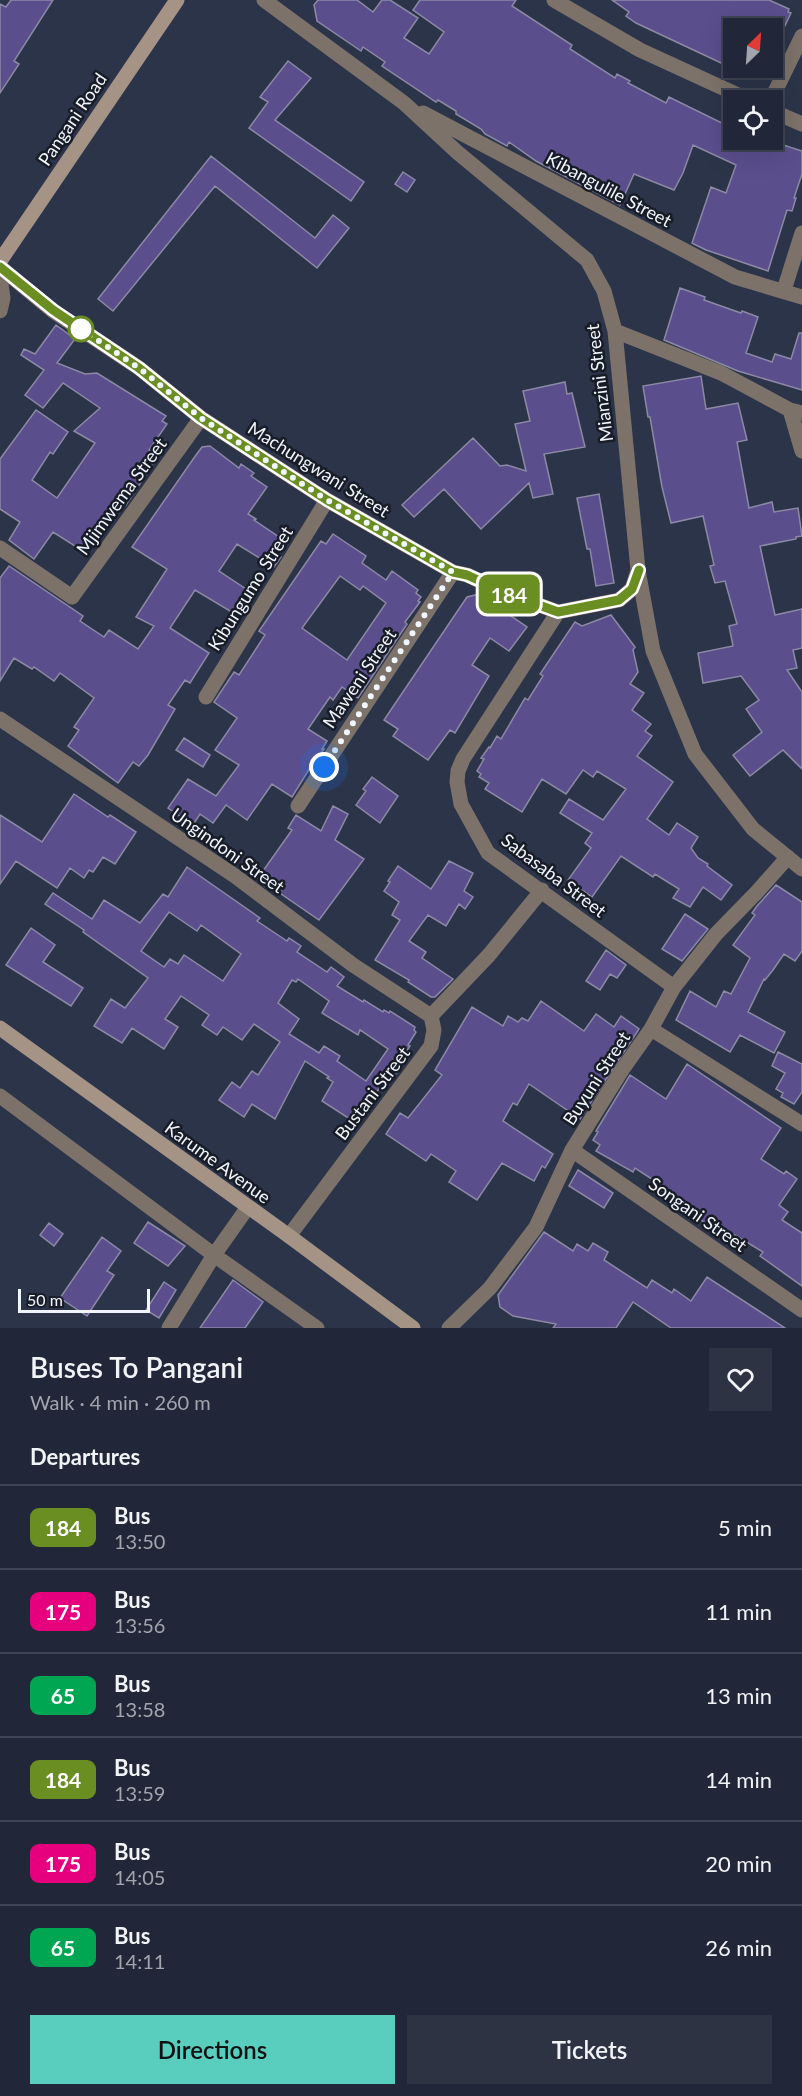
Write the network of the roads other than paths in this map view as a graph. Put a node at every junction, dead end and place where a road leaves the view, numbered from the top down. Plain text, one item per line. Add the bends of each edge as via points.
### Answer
1 (177, 0) edge
2 (264, 0) edge
3 (554, 0) edge
4 (802, 36) edge
5 (727, 90) edge
6 (776, 90) edge
7 (404, 103) junction
8 (783, 116) edge
9 (802, 124) edge
10 (802, 233) edge
11 (0, 261) edge
12 (0, 267) edge
13 (0, 277) edge
14 (784, 290) junction
15 (802, 297) edge
16 (0, 311) edge
17 (615, 331) junction
18 (796, 411) edge
19 (201, 418) junction
20 (802, 451) edge
21 (327, 500) junction
22 (0, 548) edge
23 (639, 570) junction
24 (453, 572) junction
25 (558, 612) junction
26 (206, 697) dead end
27 (0, 719) edge
28 (298, 806) dead end
29 (788, 857) junction
30 (802, 869) edge
31 (542, 890) junction
32 (674, 987) junction
33 (431, 1016) junction
34 (0, 1028) edge
35 (651, 1029) junction
36 (0, 1096) edge
37 (802, 1124) edge
38 (572, 1150) junction
39 (244, 1213) junction
40 (289, 1236) junction
41 (214, 1255) junction
42 (802, 1310) edge
43 (169, 1328) edge
44 (317, 1328) edge
45 (413, 1328) edge
46 (449, 1328) edge

1 - 11 main road, Pangani Road
2 - 7 street, Mianzini Street
3 - 5 street via 640,50
4 - 6 street
7 - 14 street, Kibangulile Street via 735,277
7 - 17 street, Mianzini Street via 587,260 604,291
8 - 9 street
10 - 14 street
12 - 19 street, Machungwani Street
13 - 16 street
14 - 15 street, Kibangulile Street
17 - 18 street via 721,373
17 - 23 street, Mianzini Street
18 - 20 street
19 - 21 street, Machungwani Street
19 - 22 street, Mjimwema Street via 72,597
21 - 24 street, Machungwani Street
21 - 26 street, Kibungumo Street
23 - 25 street via 632,589 619,600
23 - 29 street, Mianzini Street via 653,651 695,754 753,829
24 - 25 street, Machungwani Street
24 - 28 street, Maweni Street
25 - 31 street, Sabasaba Street via 464,759 457,783 461,804 488,853
27 - 33 street, Ungindoni Street via 235,876 344,958
29 - 30 street, Mianzini Street
29 - 32 street, Buyuni Street via 716,934
31 - 32 street, Sabasaba Street
31 - 33 street via 489,955
32 - 35 street, Buyuni Street
33 - 40 street, Bustani Street via 431,1046
34 - 39 main road, Karume Avenue
35 - 37 street
35 - 38 street, Buyuni Street
36 - 41 street
38 - 42 street, Songani Street
38 - 46 street, Buyuni Street via 536,1227 490,1288
39 - 40 main road, Karume Avenue
39 - 41 street
40 - 45 main road, Karume Avenue
41 - 43 street
41 - 44 street

